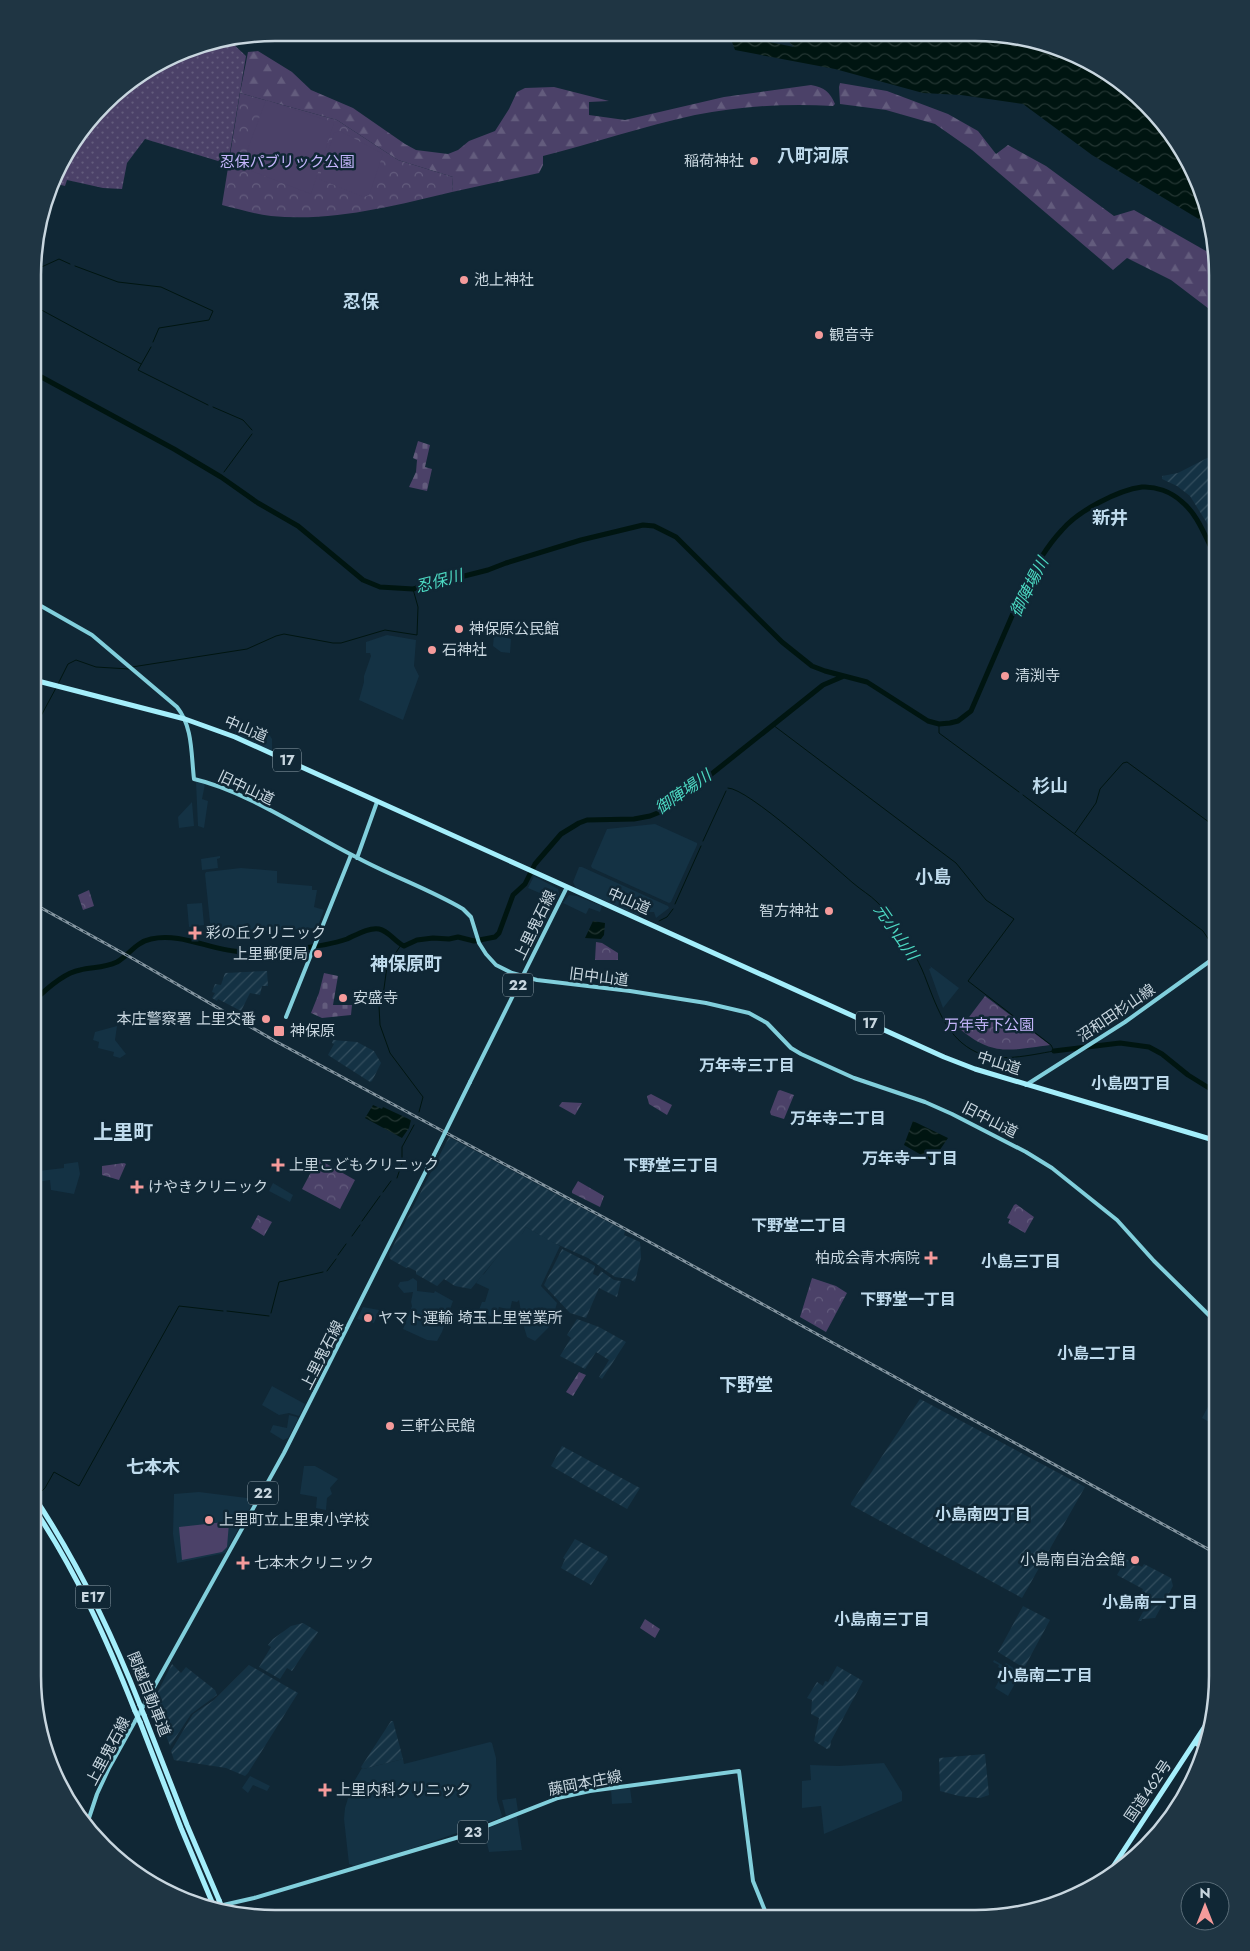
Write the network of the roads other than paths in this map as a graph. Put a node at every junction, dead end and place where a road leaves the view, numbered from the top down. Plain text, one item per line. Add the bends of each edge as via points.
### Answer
1 (41, 606) edge
2 (41, 682) edge
3 (185, 719) junction
4 (377, 802) junction
5 (351, 855) junction
6 (357, 858) junction
7 (567, 887) junction
8 (1209, 962) edge
9 (522, 976) junction
10 (286, 1017) dead end
11 (1026, 1085) junction
12 (1209, 1138) edge
13 (1209, 1315) edge
14 (41, 1508) edge
15 (41, 1520) edge
16 (1202, 1730) edge
17 (1199, 1743) edge
18 (89, 1817) edge
19 (1124, 1856) edge
20 (1117, 1861) edge
21 (209, 1900) edge
22 (220, 1903) edge
23 (220, 1903) edge
24 (765, 1910) edge

1 - 3 main road, 旧中山道 via 88,632 177,707
2 - 3 highway, 中山道 / 17
3 - 4 highway, 中山道 / 17 via 235,737
3 - 5 main road, 旧中山道 via 194,779 242,797
4 - 6 main road
4 - 7 highway, 中山道 / 17
5 - 6 main road, 旧中山道
5 - 10 main road
6 - 9 main road, 旧中山道 via 463,909 473,920 486,954 504,970
7 - 9 main road, 上里鬼石線 / 22
7 - 11 highway, 中山道 / 17 via 944,1057
8 - 11 main road, 沼和田杉山線 via 1096,1041
9 - 13 main road, 旧中山道 via 706,1003 749,1013 767,1023 794,1049 824,1065 925,1102 1037,1158 1124,1227
9 - 18 main road, 上里鬼石線 / 22, bridge via 288,1447 109,1768
11 - 12 highway, 中山道 / 17
14 - 22 highway, 関越自動車道 / E17, bridge via 94,1599
15 - 21 highway, 関越自動車道 / E17, bridge via 88,1602 114,1657
16 - 20 highway, 国道462号
17 - 19 highway, 国道462号
23 - 24 main road, 藤岡本庄線 / 23 via 276,1892 459,1837 558,1798 739,1771 753,1881

